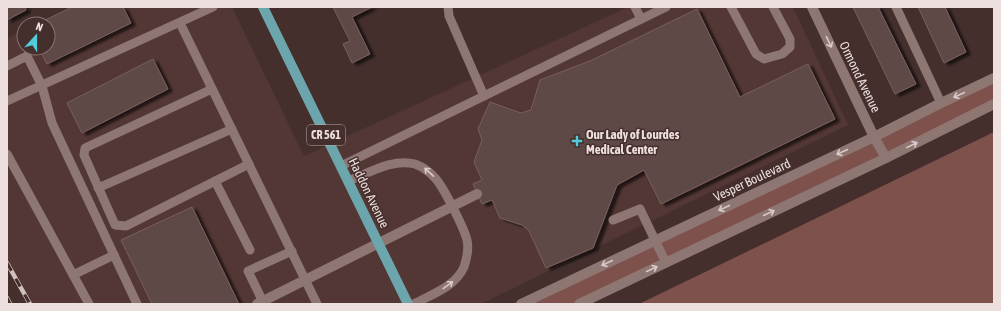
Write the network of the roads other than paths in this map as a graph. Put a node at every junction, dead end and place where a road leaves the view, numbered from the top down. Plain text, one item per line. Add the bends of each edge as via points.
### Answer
1 (213, 7) edge
2 (264, 7) edge
3 (448, 7) edge
4 (635, 7) edge
5 (666, 7) edge
6 (731, 7) edge
7 (773, 7) edge
8 (812, 7) edge
9 (896, 7) edge
10 (641, 19) junction
11 (180, 23) junction
12 (7, 66) edge
13 (994, 78) edge
14 (42, 86) junction
15 (212, 89) junction
16 (484, 96) junction
17 (7, 101) edge
18 (941, 103) junction
19 (994, 104) edge
20 (232, 129) junction
21 (874, 137) junction
22 (7, 154) edge
23 (886, 158) junction
24 (249, 164) junction
25 (341, 166) junction
26 (215, 181) junction
27 (348, 181) junction
28 (98, 188) junction
29 (477, 194) dead end
30 (452, 207) junction
31 (613, 220) dead end
32 (655, 241) junction
33 (379, 244) junction
34 (250, 250) dead end
35 (292, 251) junction
36 (114, 255) junction
37 (666, 263) junction
38 (73, 275) junction
39 (305, 279) junction
40 (261, 303) edge
41 (89, 304) edge
42 (137, 304) edge
43 (317, 304) edge
44 (408, 304) edge
45 (414, 304) edge
46 (521, 304) edge
47 (579, 304) edge

1 - 11 lane
2 - 25 main road, Haddon Avenue / CR 561
3 - 16 lane via 449,16
4 - 10 lane
5 - 10 lane
6 - 7 lane via 756,54 764,59 782,54 790,47 790,39
8 -> 21 street, Ormond Avenue
9 - 18 lane
10 - 16 lane
11 - 14 lane
11 - 15 lane
12 - 14 lane via 27,56
13 -> 18 street, Vesper Boulevard
14 - 17 lane
14 - 36 lane via 52,123
15 - 20 lane
15 - 28 lane via 86,148 84,155
16 - 25 lane
18 - 21 street, Vesper Boulevard
23 -> 19 street
20 - 24 lane
20 - 28 lane
21 - 23 street, Ormond Avenue
21 -> 32 street, Vesper Boulevard
22 - 38 lane
37 -> 23 street
24 - 26 lane
24 - 35 lane
25 - 27 main road, Haddon Avenue / CR 561
26 - 28 lane via 126,226 115,225
26 - 34 lane
30 -> 27 lane via 436,179 425,168 414,164 392,164
27 - 33 main road, Haddon Avenue / CR 561
29 - 30 street
30 - 33 street
45 -> 30 lane via 449,286 464,267 468,254 466,239
31 - 32 lane via 640,209
32 - 37 lane
32 -> 46 street, Vesper Boulevard
33 - 39 street
33 - 44 main road, Haddon Avenue / CR 561
35 - 39 lane
35 - 40 lane via 248,271
36 - 38 lane
36 - 42 lane
47 -> 37 street
38 - 41 lane
39 - 40 street
39 - 43 lane

